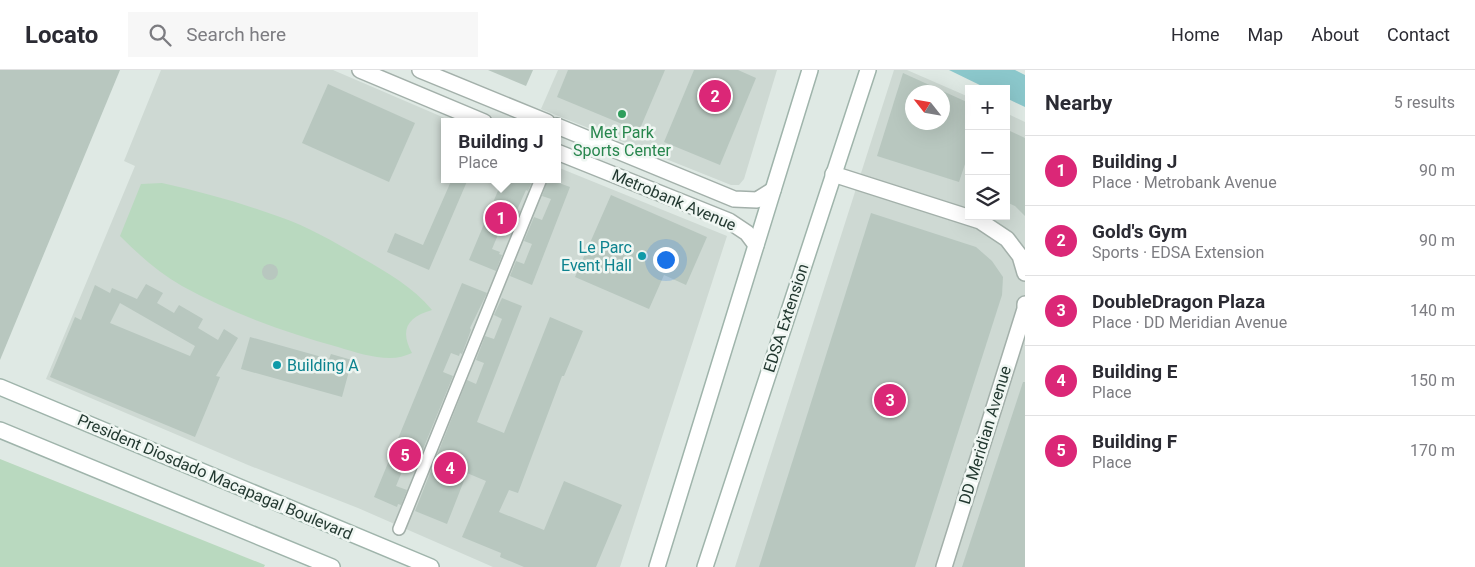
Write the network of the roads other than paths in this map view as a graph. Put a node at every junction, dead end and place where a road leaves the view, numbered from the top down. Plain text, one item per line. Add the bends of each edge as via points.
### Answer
1 (360, 70) edge
2 (420, 70) edge
3 (810, 70) edge
4 (868, 70) edge
5 (474, 118) edge
6 (537, 118) edge
7 (561, 128) edge
8 (561, 154) edge
9 (834, 174) junction
10 (539, 183) edge
11 (773, 190) junction
12 (756, 245) junction
13 (1025, 273) edge
14 (1025, 304) edge
15 (0, 388) edge
16 (0, 430) edge
17 (399, 529) dead end
18 (332, 567) edge
19 (431, 567) edge
20 (657, 567) edge
21 (705, 567) edge
22 (944, 567) edge

1 - 5 main road
2 - 6 main road
3 - 11 main road
4 - 9 main road, EDSA Extension
7 - 11 main road, Metrobank Avenue via 734,199 757,200
8 - 12 main road, Metrobank Avenue via 729,220
9 - 13 main road via 980,221 1007,239 1020,256
9 - 21 main road, EDSA Extension
10 - 17 street
11 - 12 main road
12 - 20 main road
14 - 22 main road, DD Meridian Avenue
15 - 19 main road, President Diosdado Macapagal Boulevard
16 - 18 main road

